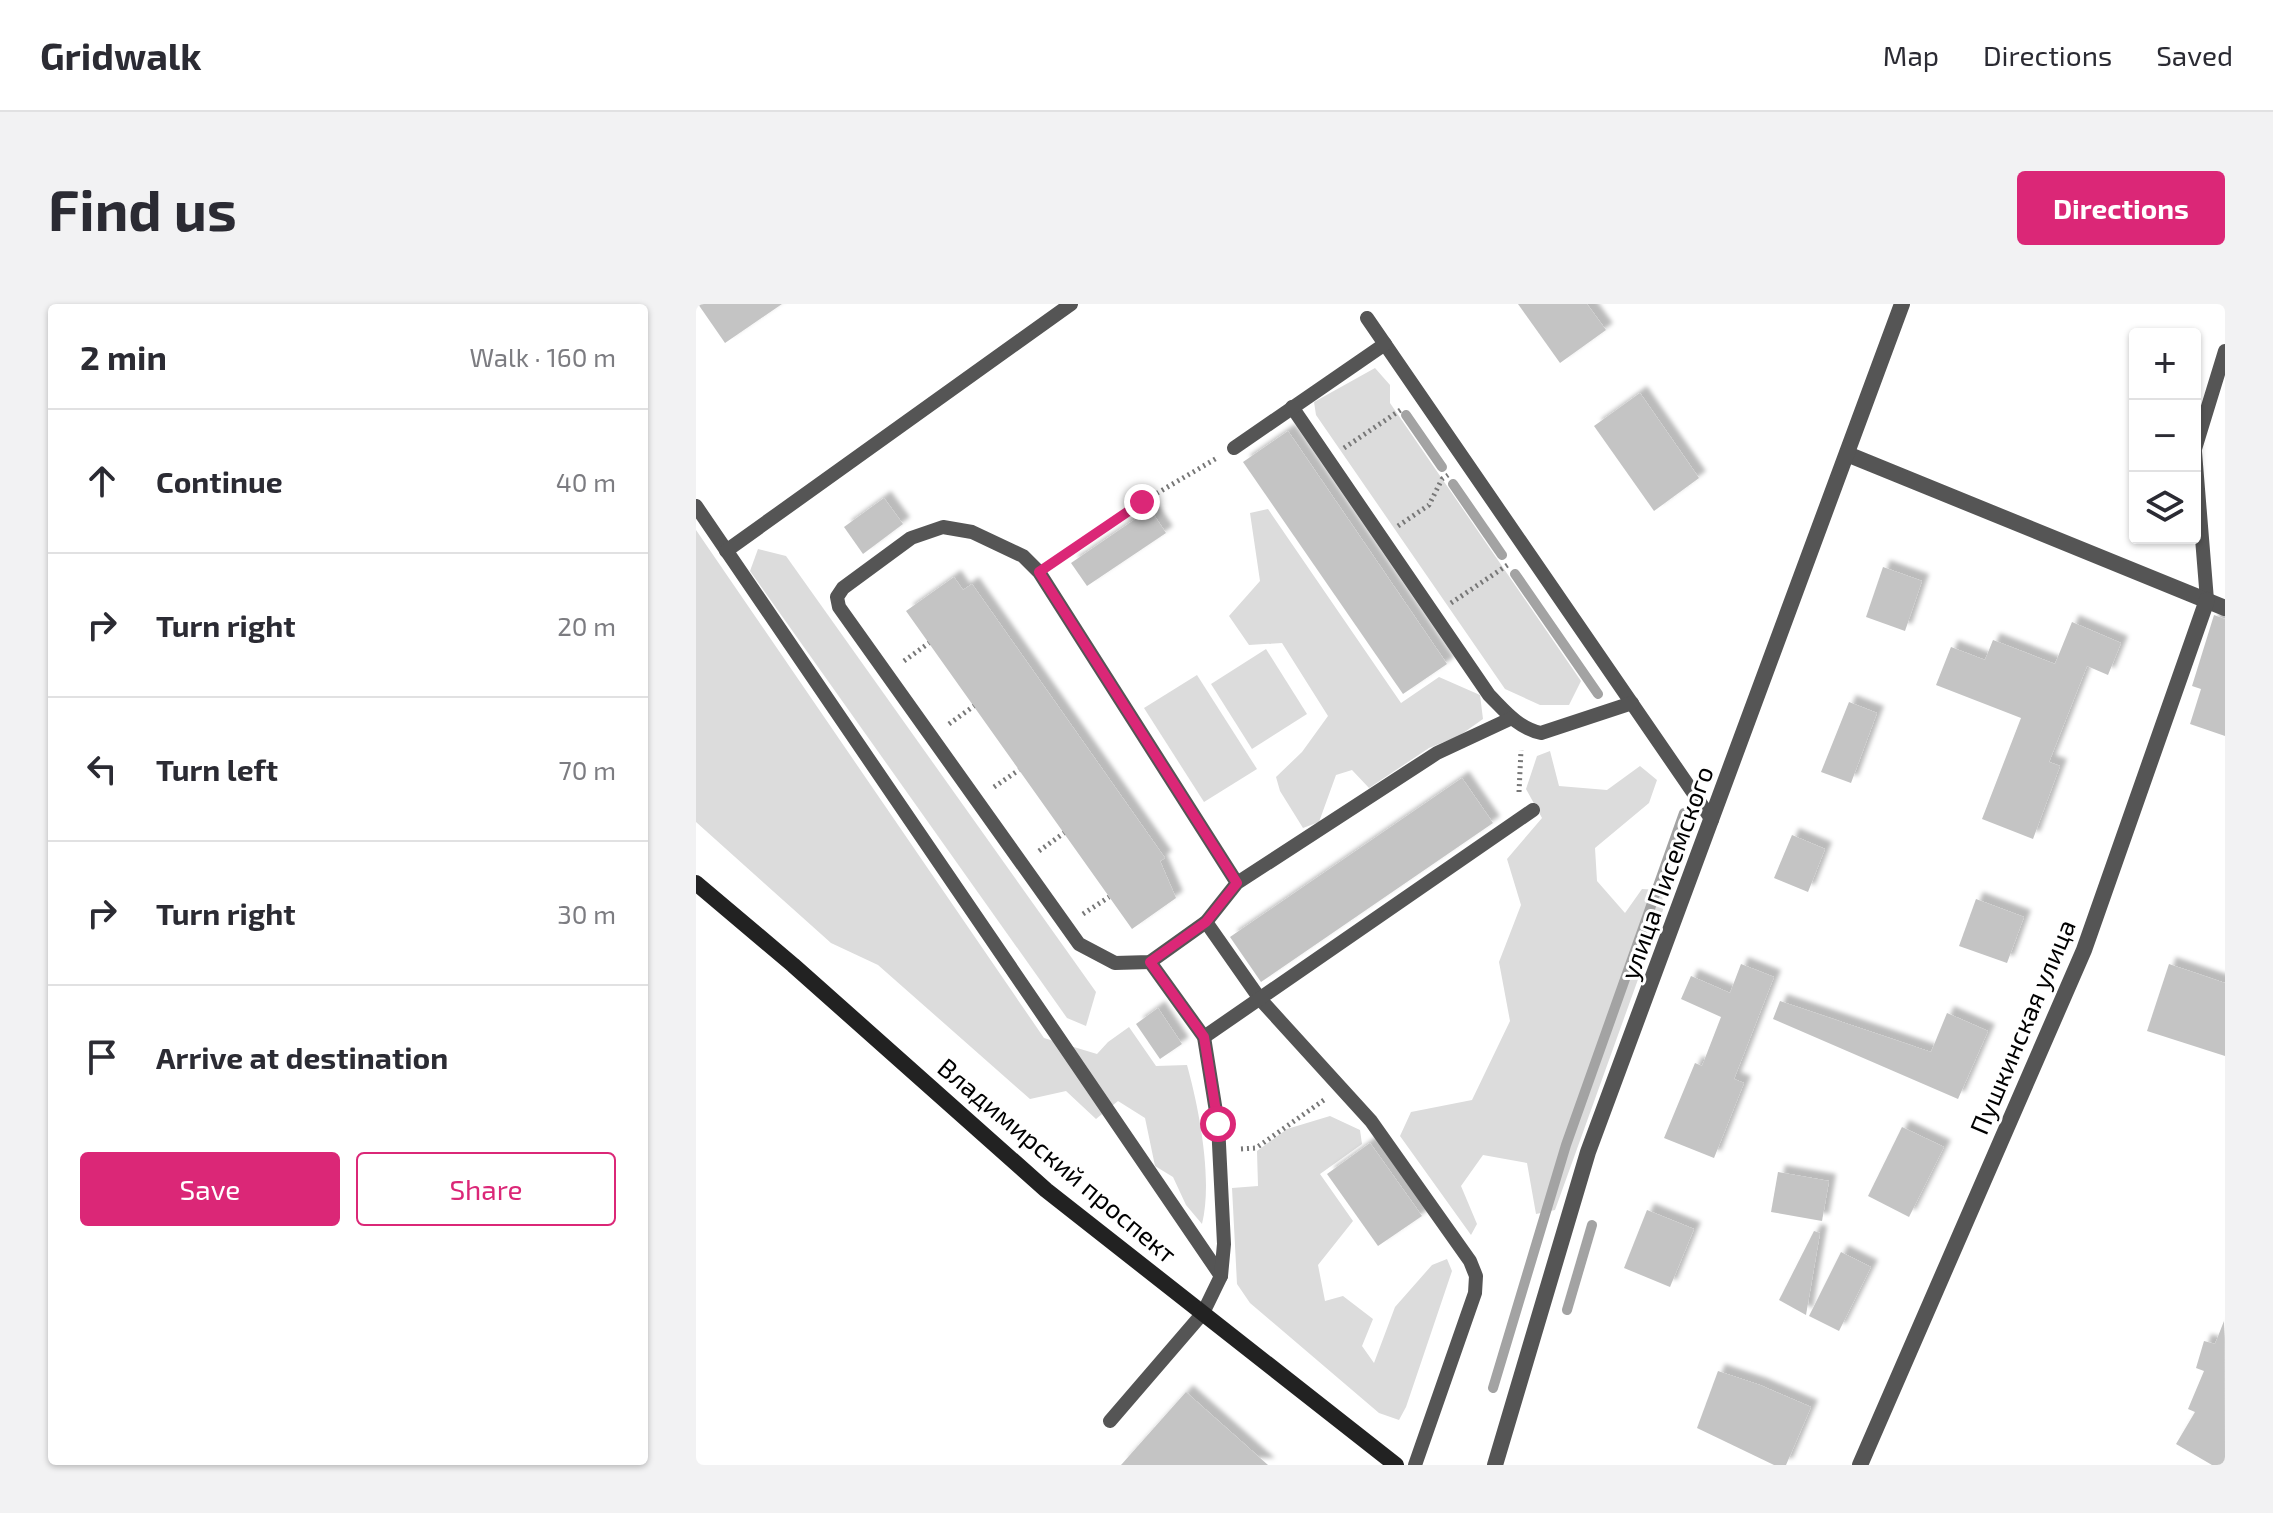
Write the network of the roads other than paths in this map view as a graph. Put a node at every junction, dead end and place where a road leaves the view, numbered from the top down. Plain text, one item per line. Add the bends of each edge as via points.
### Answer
1 (1071, 304) edge
2 (1902, 304) edge
3 (1367, 318) dead end
4 (1385, 344) junction
5 (2225, 351) edge
6 (1292, 407) junction
7 (2201, 431) edge
8 (1234, 448) road end
9 (1847, 454) junction
10 (2197, 472) edge
11 (696, 506) edge
12 (726, 551) junction
13 (2207, 600) junction
14 (2225, 608) edge
15 (1632, 703) junction
16 (1512, 718) junction
17 (1533, 810) dead end
18 (1712, 820) junction
19 (696, 883) edge
20 (1237, 883) junction
21 (1206, 922) junction
22 (1150, 962) junction
23 (1260, 999) junction
24 (1204, 1037) junction
25 (1221, 1276) junction
26 (1203, 1313) junction
27 (1110, 1421) dead end
28 (1396, 1465) edge
29 (1415, 1465) edge
30 (1495, 1465) edge
31 (1860, 1465) edge

1 - 12 lane
2 - 9 street, улица Писемского
3 - 4 lane
4 - 6 lane
4 - 15 lane
5 - 7 lane
6 - 8 lane
6 - 16 lane via 1489,695
9 - 13 street
9 - 18 street, улица Писемского
10 - 13 lane
11 - 12 lane
12 - 25 lane
13 - 14 street
13 - 31 street, Пушкинская улица via 2084,950
15 - 16 lane via 1541,733
15 - 18 lane
16 - 20 lane via 1437,753
17 - 23 lane
18 - 30 street, улица Писемского via 1588,1152
19 - 26 main road, Владимирский проспект via 1046,1190
20 - 21 lane
20 - 22 lane via 1039,572 1023,556 972,532 943,527 911,538 843,588 837,597 839,607 1079,944 1115,963
21 - 22 lane
21 - 23 lane
22 - 24 lane
23 - 24 lane
23 - 29 lane via 1371,1121 1476,1276 1475,1293
24 - 25 lane via 1218,1124
25 - 26 lane
26 - 27 lane
26 - 28 main road, Владимирский проспект

